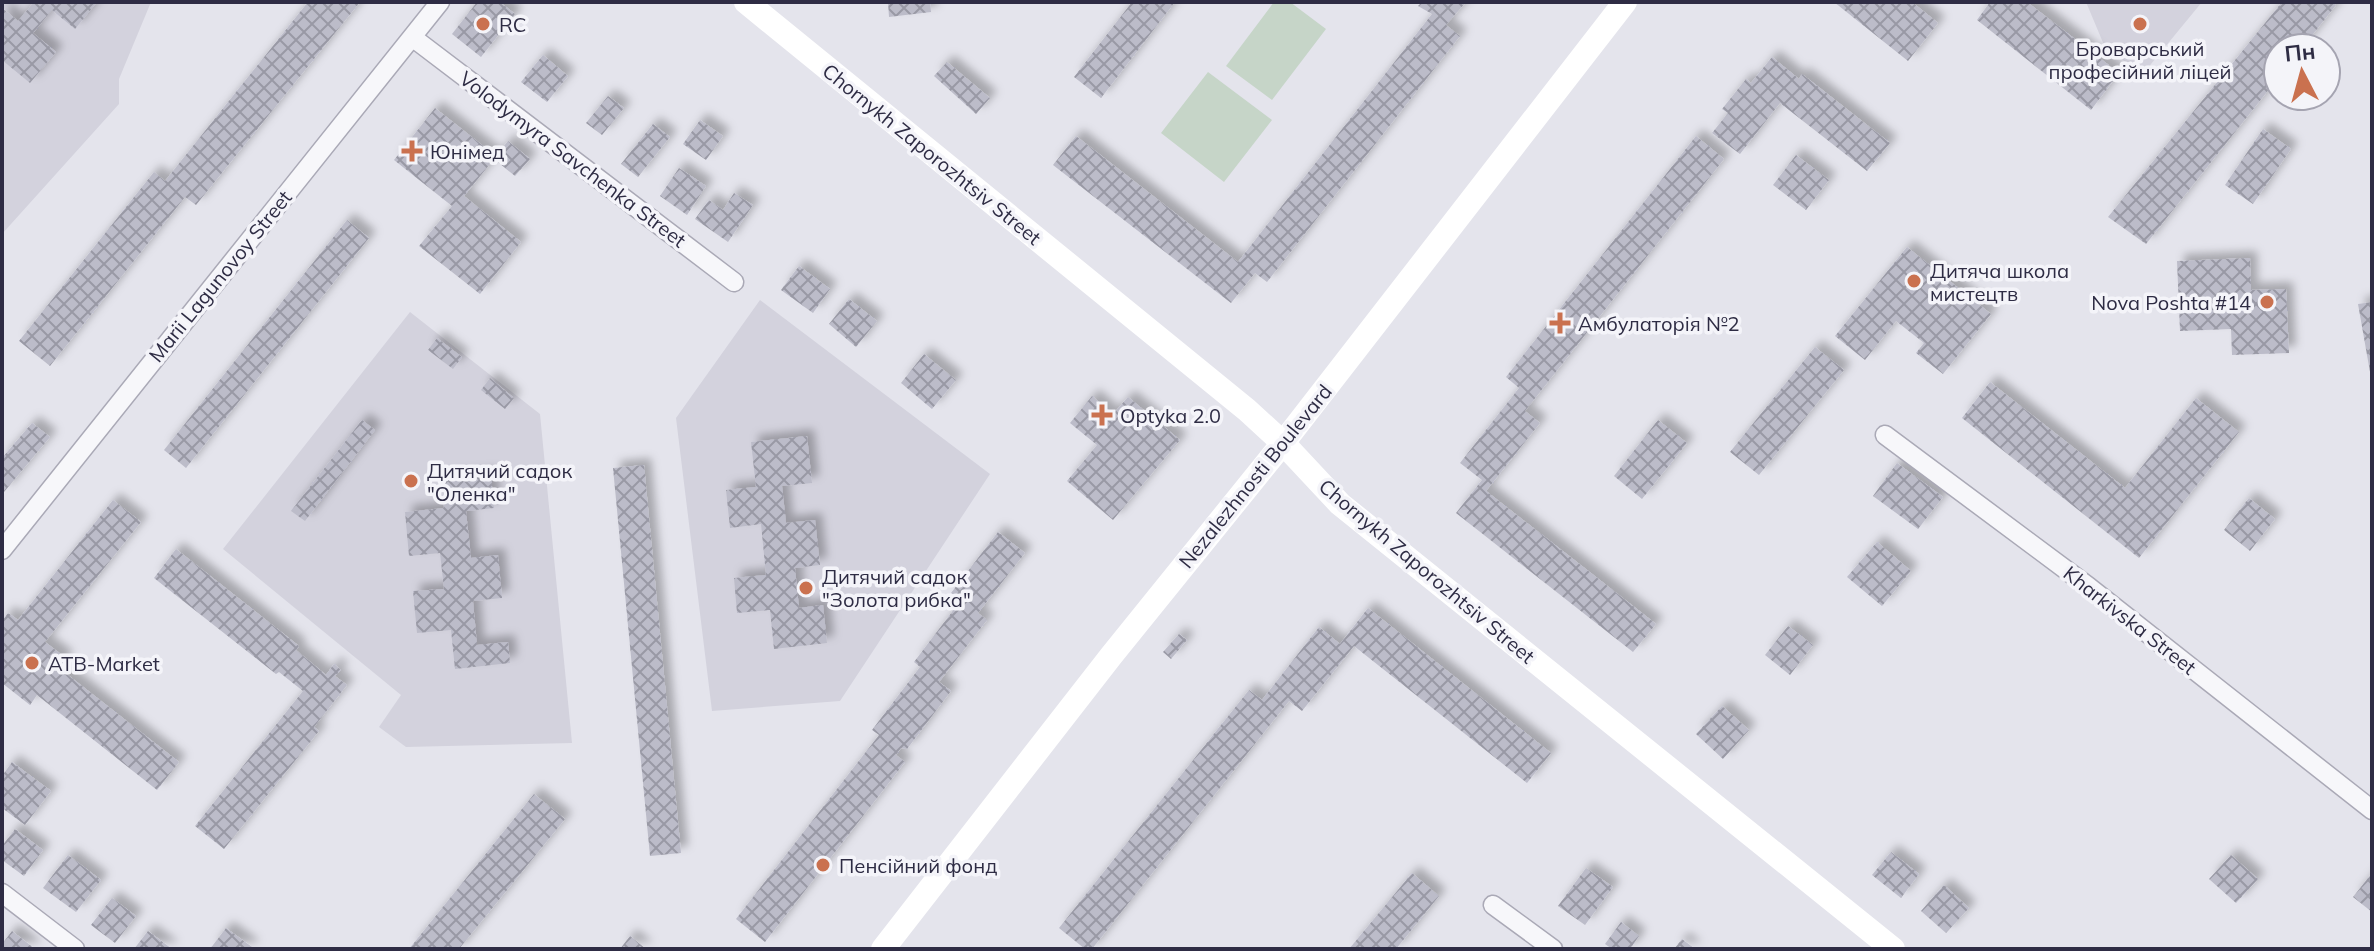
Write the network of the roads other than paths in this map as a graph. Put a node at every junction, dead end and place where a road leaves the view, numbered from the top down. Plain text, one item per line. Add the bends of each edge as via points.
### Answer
1 (440, 2) edge
2 (746, 2) edge
3 (1625, 2) edge
4 (412, 37) junction
5 (734, 282) dead end
6 (1885, 435) dead end
7 (1283, 443) junction
8 (2, 550) edge
9 (2372, 810) edge
10 (2, 893) edge
11 (1493, 905) dead end
12 (75, 949) edge
13 (883, 949) edge
14 (1553, 949) edge
15 (1893, 949) edge

1 - 4 street, Marii Lagunovoy Street
2 - 7 street, Chornykh Zaporozhtsiv Street
3 - 7 street, Nezalezhnosti Boulevard
4 - 5 street, Volodymyra Savchenka Street
4 - 8 street, Marii Lagunovoy Street
6 - 9 street, Kharkivska Street via 2089,587
7 - 13 street, Nezalezhnosti Boulevard
7 - 15 street, Chornykh Zaporozhtsiv Street via 1340,504
10 - 12 street
11 - 14 street

